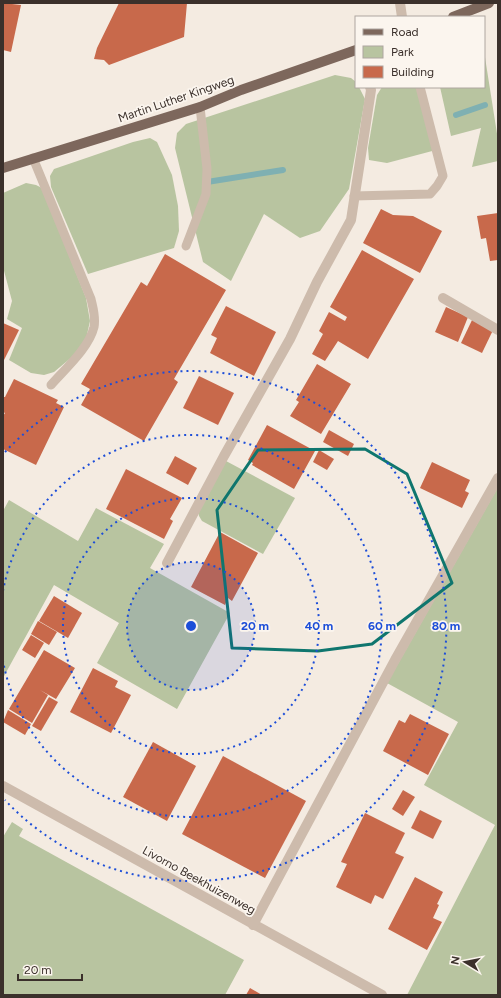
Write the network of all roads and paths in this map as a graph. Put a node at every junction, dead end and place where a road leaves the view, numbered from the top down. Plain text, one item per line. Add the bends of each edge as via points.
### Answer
1 (400, 3) edge
2 (489, 3) edge
3 (402, 16) edge
4 (456, 16) edge
5 (355, 50) edge
6 (370, 88) edge
7 (420, 88) edge
8 (200, 107) junction
9 (34, 158) junction
10 (3, 168) edge
11 (354, 196) junction
12 (186, 246) dead end
13 (443, 298) dead end
14 (498, 330) edge
15 (51, 386) dead end
16 (498, 478) edge
17 (167, 563) dead end
18 (3, 786) edge
19 (253, 925) junction
20 (382, 995) edge

1 - 3 street
2 - 4 main road
5 - 8 main road, Martin Luther Kingweg
6 - 11 street
7 - 11 lane via 443,176 437,186 430,194
8 - 9 main road, Martin Luther Kingweg
8 - 12 lane via 207,169 206,194
9 - 10 main road, Martin Luther Kingweg
9 - 15 lane via 91,299 94,313 94,327 89,339
11 - 17 street via 351,220 290,339
13 - 14 street
16 - 19 street via 395,660
18 - 19 street, Livorno Beekhuizenweg
19 - 20 street, Livorno Beekhuizenweg

